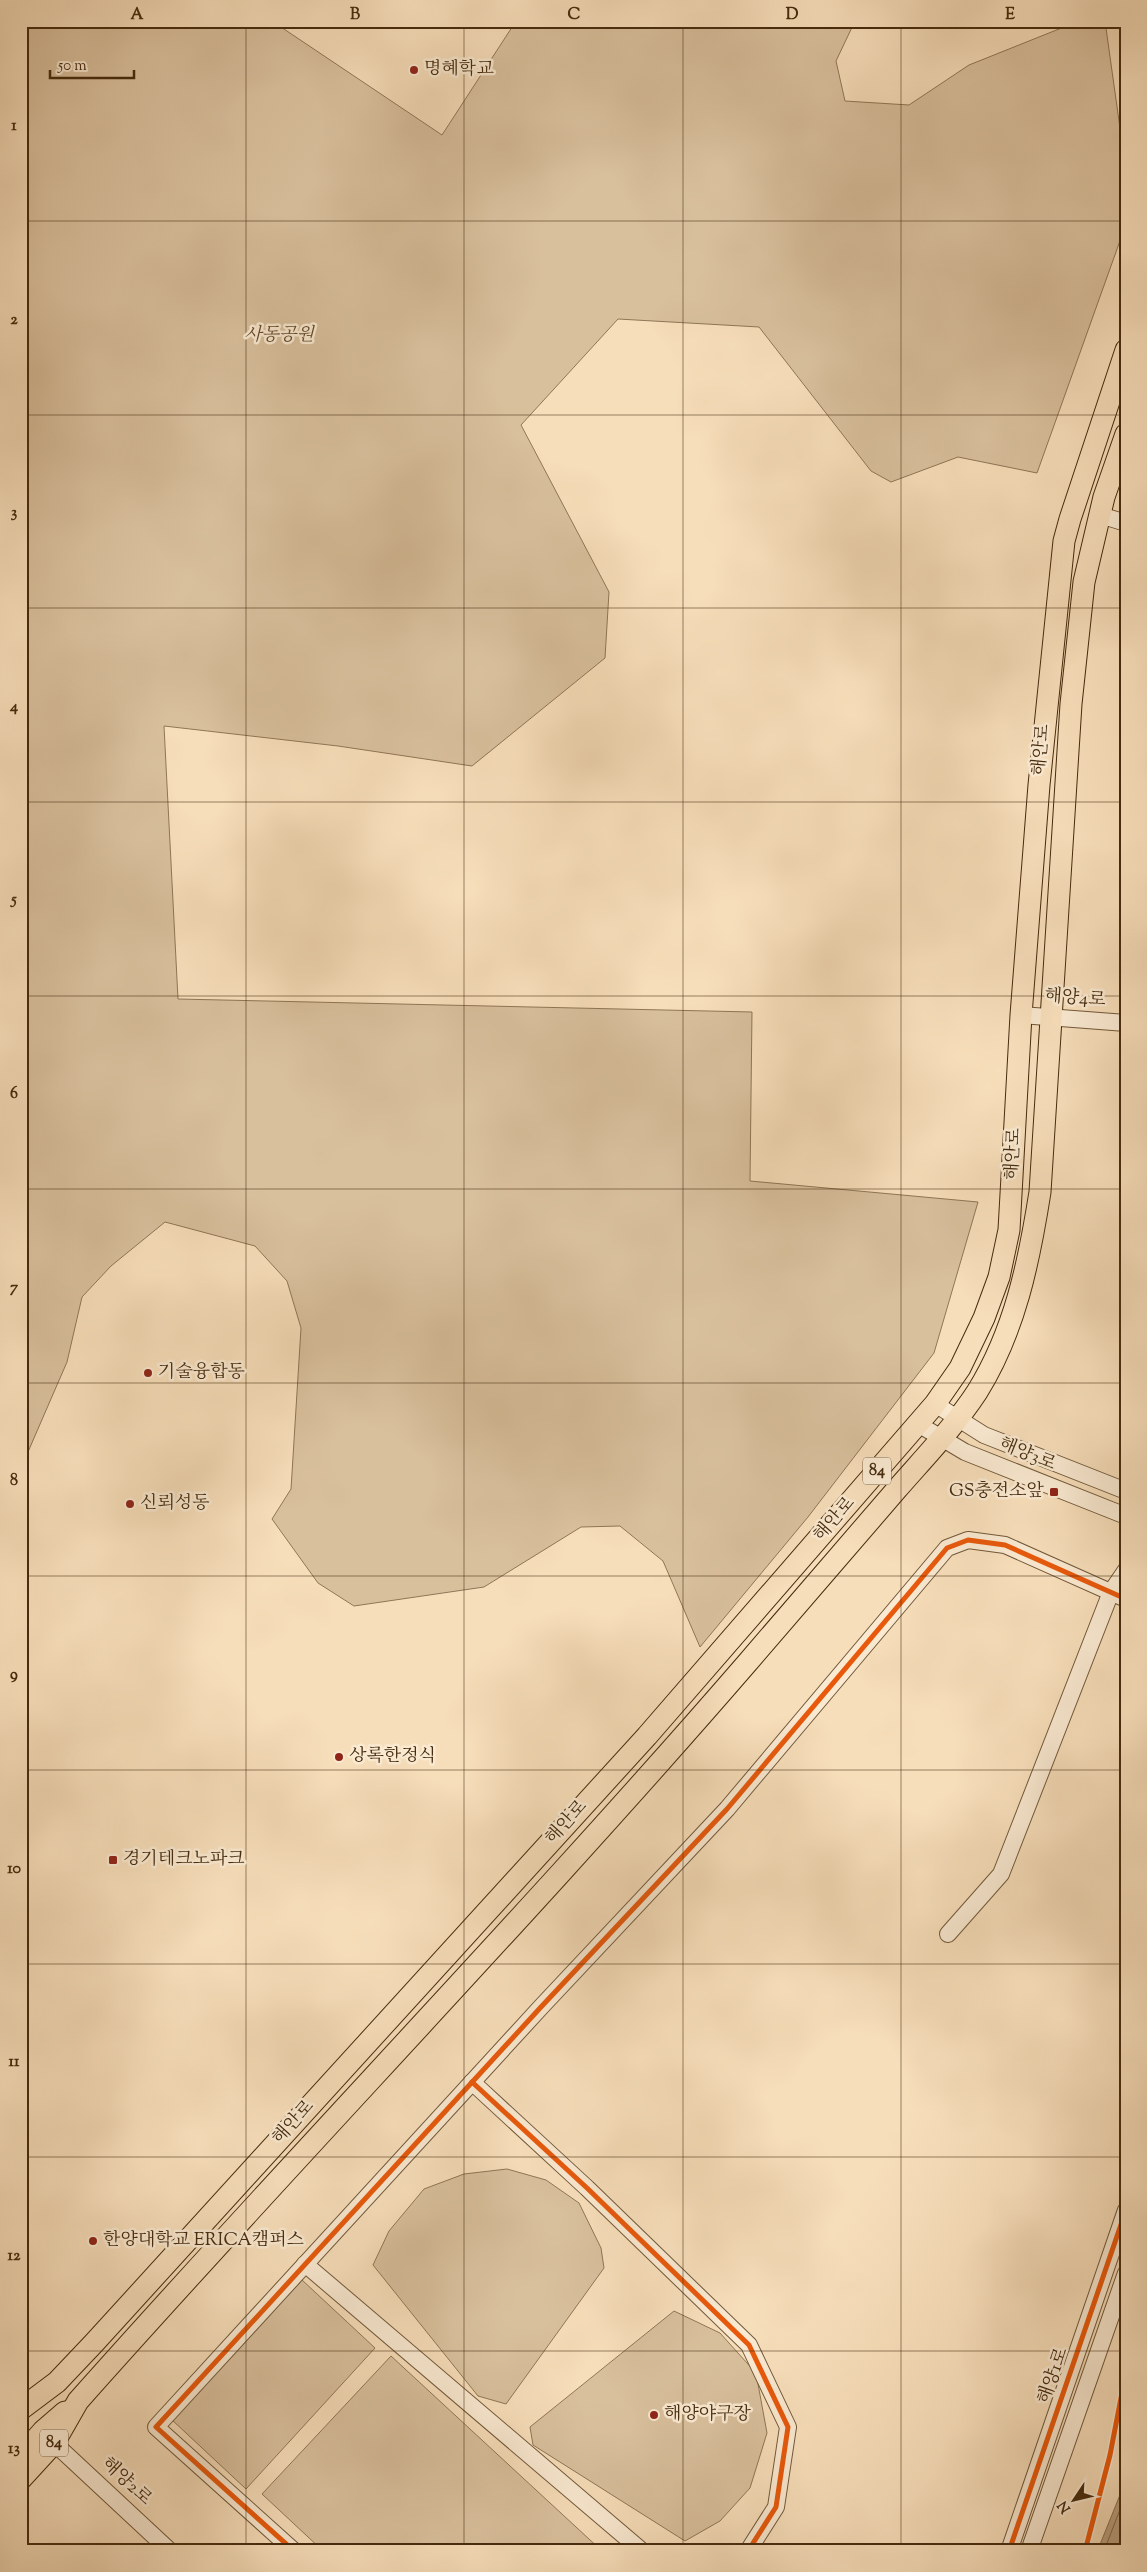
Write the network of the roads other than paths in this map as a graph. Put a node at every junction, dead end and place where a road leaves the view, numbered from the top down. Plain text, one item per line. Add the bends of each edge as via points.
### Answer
1 (1126, 350) edge
2 (1126, 434) edge
3 (1100, 515) junction
4 (1126, 523) edge
5 (1021, 1015) junction
6 (1052, 1017) junction
7 (1126, 1023) edge
8 (936, 1404) junction
9 (957, 1418) junction
10 (918, 1424) junction
11 (940, 1438) junction
12 (1126, 1491) edge
13 (1126, 1516) edge
14 (1126, 1570) edge
15 (1119, 1596) edge
16 (948, 1934) dead end
17 (472, 2082) junction
18 (1126, 2210) edge
19 (305, 2264) junction
20 (1126, 2273) edge
21 (57, 2382) junction
22 (78, 2401) junction
23 (21, 2409) edge
24 (21, 2435) edge
25 (54, 2443) junction
26 (21, 2456) edge
27 (21, 2479) edge
28 (170, 2551) edge
29 (294, 2551) edge
30 (642, 2551) edge
31 (748, 2551) edge
32 (1009, 2551) edge
33 (1029, 2551) edge

1 - 5 main road, 해안로 / 84 via 1064,541 1039,785
2 - 3 main road, 해안로 / 84
3 - 4 street
3 - 6 main road, 해안로 / 84 via 1084,582 1074,669
5 - 6 street, 해양4로
5 - 8 main road, 해안로 / 84 via 1009,1230 999,1277 960,1368
6 - 7 street, 해양4로
6 - 9 main road, 해안로 / 84 via 1040,1192 1030,1256 1004,1341 976,1392
8 - 9 street, 해양3로
8 - 10 main road, 해안로 / 84
9 - 11 main road, 해안로 / 84
9 - 12 street, 해양3로 via 990,1438
10 - 11 street, 해양3로
10 - 21 main road, 해안로 / 84 via 647,1736
11 - 13 street, 해양3로 via 966,1452
11 - 22 main road, 해안로 / 84 via 649,1776
14 - 15 street
15 - 16 street via 1000,1874
15 - 17 street via 1005,1545 968,1540 947,1548 727,1809
17 - 19 street
17 - 31 street via 749,2345 788,2427 776,2507
18 - 32 street, 해양1로
19 - 29 street via 156,2427
19 - 30 street
20 - 33 street, 해양1로
21 - 23 main road, 해안로 / 84
21 - 24 main road via 36,2418
22 - 25 main road, 해안로 / 84
22 - 26 main road via 43,2431
25 - 27 main road, 해안로 / 84
25 - 28 street, 해양2로

